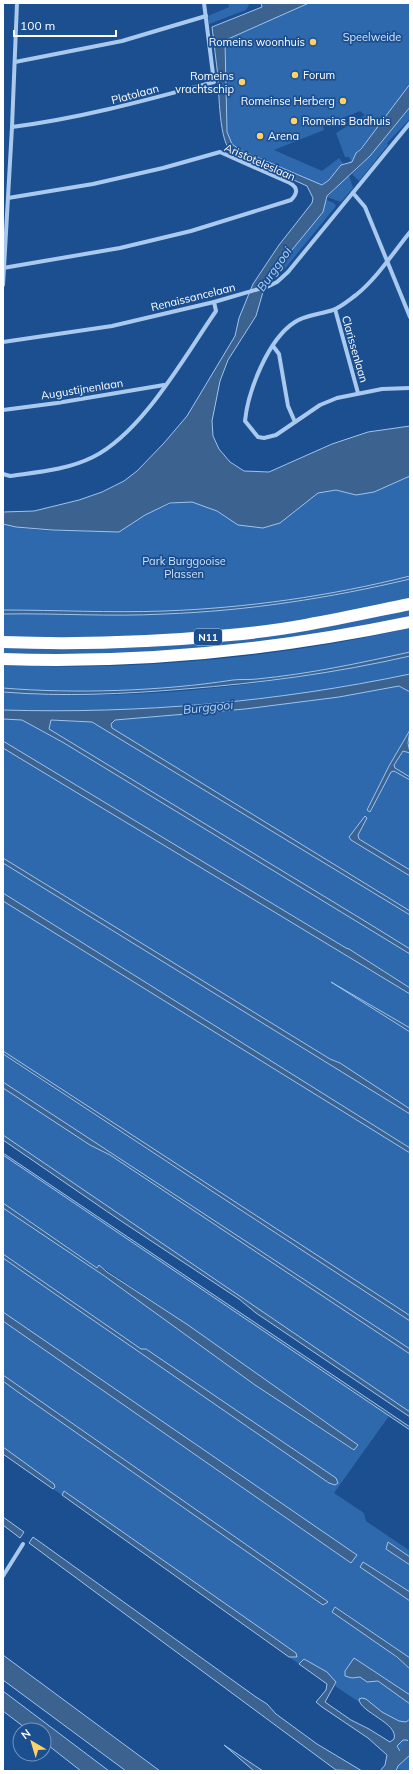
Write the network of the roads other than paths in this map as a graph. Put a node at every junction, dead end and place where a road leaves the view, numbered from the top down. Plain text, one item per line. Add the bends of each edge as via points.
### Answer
1 (17, 3) edge
2 (204, 3) edge
3 (206, 16) junction
4 (15, 62) junction
5 (410, 123) edge
6 (12, 127) junction
7 (353, 193) junction
8 (8, 198) junction
9 (410, 232) edge
10 (387, 261) junction
11 (4, 268) edge
12 (3, 285) edge
13 (214, 302) junction
14 (335, 309) junction
15 (410, 317) edge
16 (3, 342) edge
17 (273, 346) junction
18 (164, 385) junction
19 (410, 388) edge
20 (358, 393) junction
21 (3, 410) edge
22 (295, 422) junction
23 (3, 474) edge
24 (410, 604) edge
25 (410, 622) edge
26 (3, 642) edge
27 (3, 659) edge
28 (23, 1544) dead end
29 (3, 1576) edge

1 - 4 street
2 - 3 street
3 - 4 street via 122,41
3 - 6 street, Platolaan via 214,82 67,120
4 - 6 street
5 - 7 street, Renaissancelaan
6 - 8 street
7 - 10 street via 365,207
7 - 13 street, Renaissancelaan via 277,282
8 - 11 street
8 - 11 street, Aristoteleslaan via 93,184 220,152 290,183 297,190 291,200 191,231 120,248
9 - 10 street
10 - 14 street via 357,294
10 - 15 street
11 - 12 street
13 - 16 street, Renaissancelaan via 112,326
13 - 18 street via 216,311
14 - 17 street via 296,321
14 - 20 street, Clarissenlaan
17 - 22 street via 279,354 288,406
17 - 22 street via 255,383 247,406 246,421 253,432 264,438 276,435
18 - 21 street, Augustijnenlaan
18 - 23 street via 136,424 116,444 92,458 65,468 10,476
19 - 20 street via 382,388
20 - 22 street via 320,405
24 - 26 highway, N11 via 320,623 232,635 147,641 47,644
25 - 27 highway, N11 via 280,646 186,656 97,660
28 - 29 street

